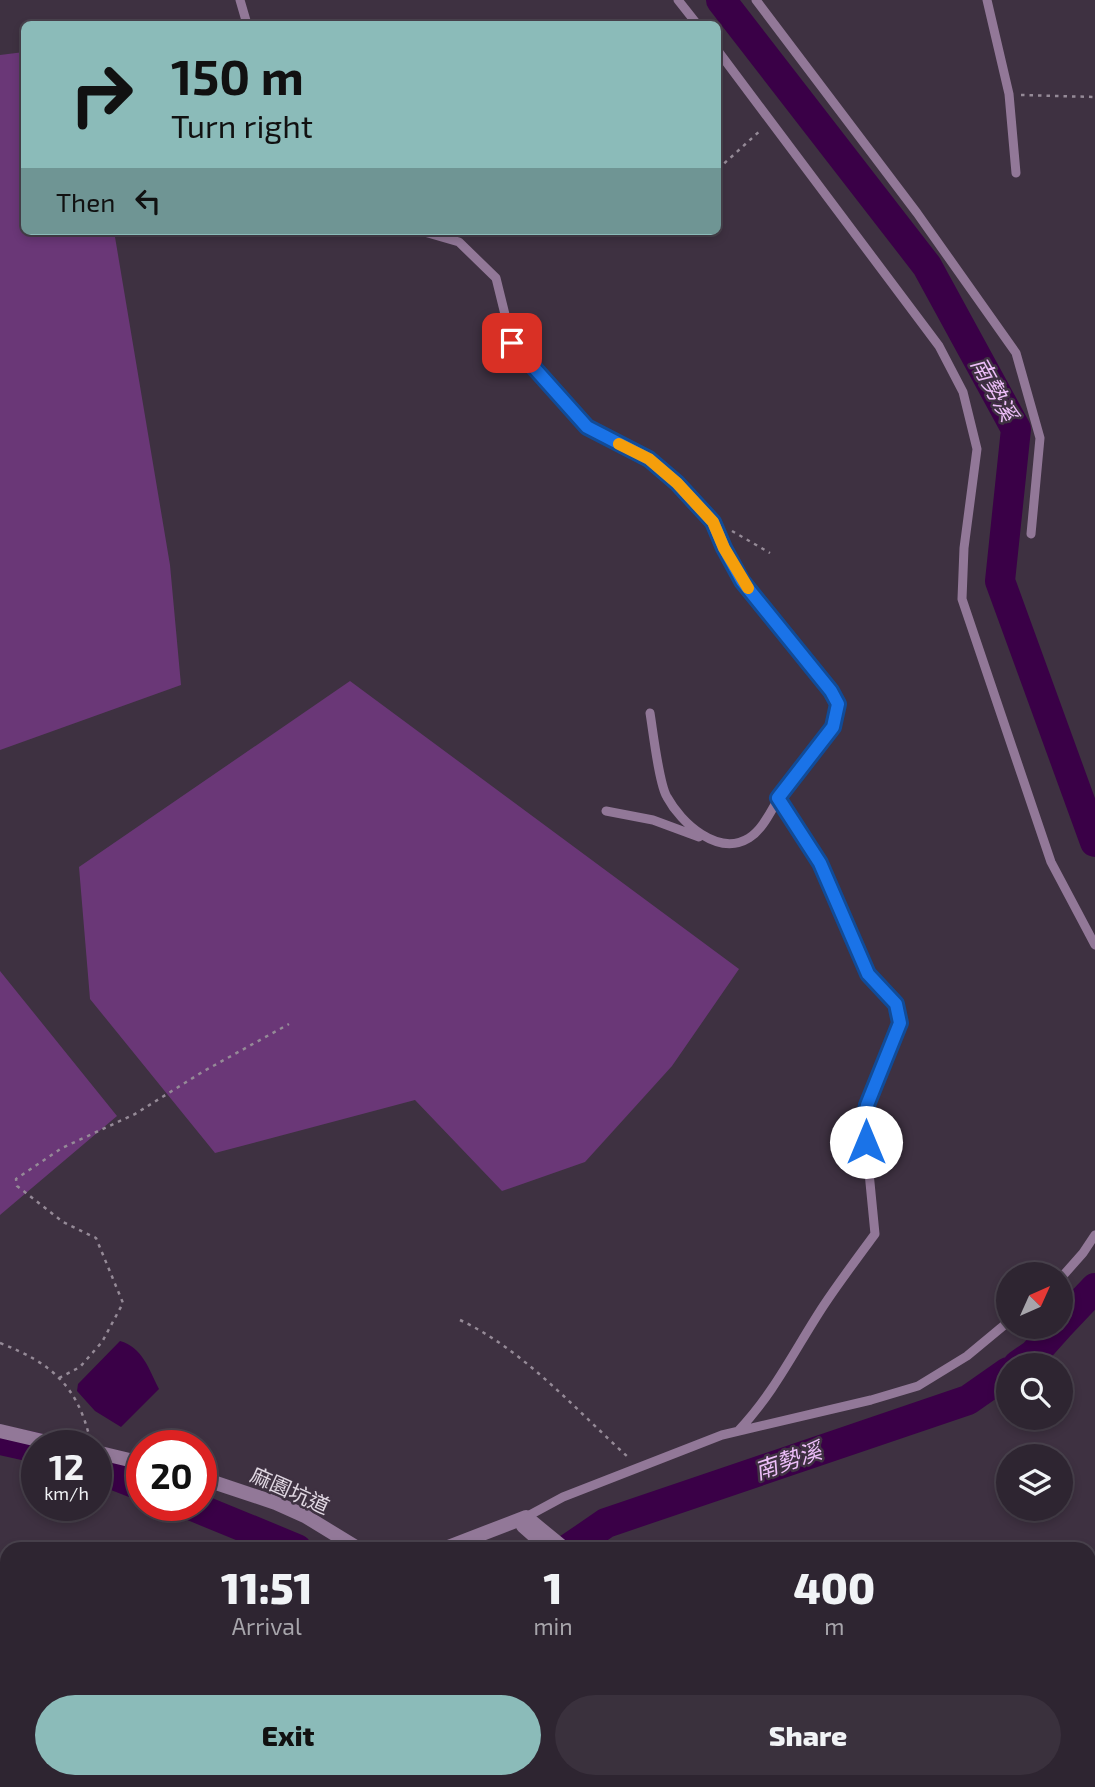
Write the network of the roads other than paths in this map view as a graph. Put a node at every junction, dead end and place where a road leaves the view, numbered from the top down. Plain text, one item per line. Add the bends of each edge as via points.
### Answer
1 (240, 0) edge
2 (678, 0) edge
3 (756, 0) edge
4 (986, 0) edge
5 (246, 21) edge
6 (695, 21) edge
7 (721, 55) edge
8 (1016, 173) dead end
9 (435, 235) edge
10 (1031, 534) dead end
11 (650, 713) dead end
12 (778, 798) junction
13 (606, 811) dead end
14 (714, 842) junction
15 (1095, 945) edge
16 (1095, 1235) edge
17 (1073, 1264) edge
18 (996, 1332) edge
19 (738, 1431) junction
20 (0, 1432) edge
21 (21, 1437) edge
22 (217, 1483) edge
23 (521, 1519) junction
24 (347, 1542) edge
25 (461, 1542) edge
26 (542, 1542) edge
27 (555, 1542) edge

1 - 5 lane
2 - 6 lane
3 - 10 lane via 1016,353 1040,438
4 - 8 lane via 1009,94
7 - 15 lane via 939,346 963,392 978,449 962,599 1051,862
9 - 12 lane via 459,242 496,278 512,343 587,427 649,459 713,522 742,581 831,691 838,704 833,727
11 - 14 lane via 666,796 689,826
12 - 14 lane via 748,838
12 - 19 lane via 820,863 868,974 896,1004 900,1023 864,1121 875,1234 824,1305 783,1375
13 - 14 lane via 653,820
16 - 17 lane
18 - 19 lane via 967,1356 918,1385
19 - 23 lane via 563,1497
20 - 21 street
22 - 24 street, 麻園坑道 via 276,1503
23 - 25 street
23 - 26 street
23 - 27 street

